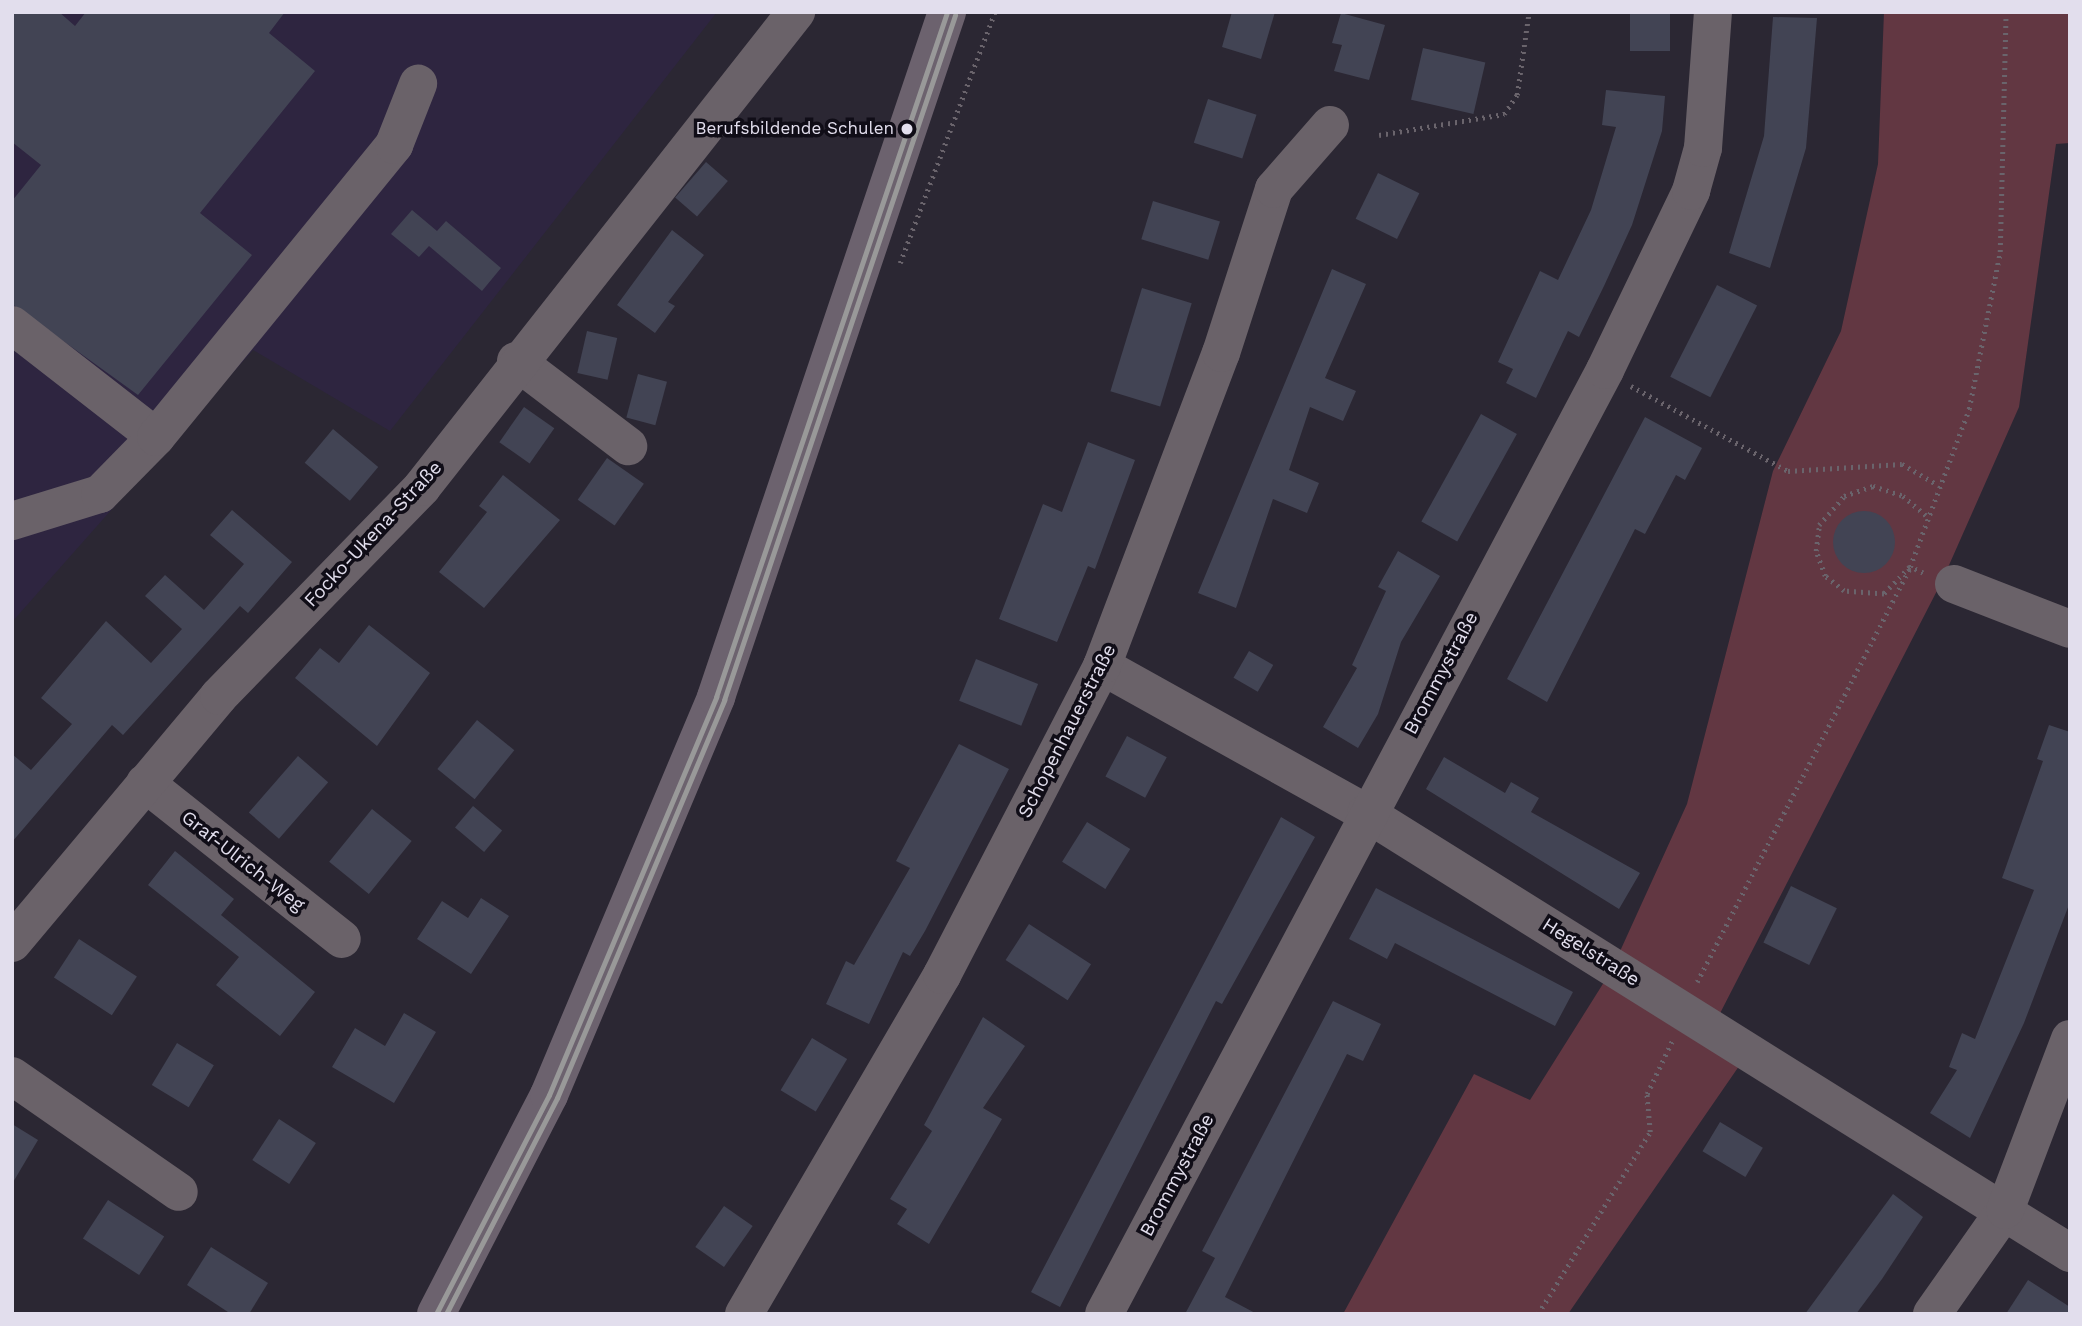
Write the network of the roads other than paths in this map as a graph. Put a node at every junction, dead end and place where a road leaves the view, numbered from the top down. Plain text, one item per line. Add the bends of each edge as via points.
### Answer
1 (796, 12) edge
2 (947, 12) edge
3 (1713, 12) edge
4 (418, 83) dead end
5 (1331, 125) dead end
6 (12, 324) edge
7 (516, 361) junction
8 (156, 437) junction
9 (628, 446) dead end
10 (12, 521) edge
11 (1954, 584) dead end
12 (2070, 629) edge
13 (1102, 666) junction
14 (145, 783) junction
15 (1366, 813) junction
16 (342, 939) dead end
17 (12, 943) edge
18 (2070, 1039) edge
19 (12, 1076) edge
20 (179, 1192) dead end
21 (2005, 1210) junction
22 (2070, 1253) edge
23 (436, 1314) edge
24 (744, 1314) edge
25 (1104, 1314) edge
26 (1932, 1314) edge

1 - 7 street, Focko-Ukena-Straße
2 - 23 main road via 716,696 549,1095
3 - 15 street, Brommystraße via 1703,148 1691,191 1605,370
4 - 8 street via 394,145
5 - 13 street, Schopenhauerstraße via 1274,189 1222,352
6 - 8 street
7 - 9 street
7 - 14 street, Focko-Ukena-Straße via 422,487 219,695
8 - 10 street via 100,494
11 - 12 street
13 - 15 street, Hegelstraße
13 - 24 street, Schopenhauerstraße via 942,975
14 - 16 street, Graf-Ulrich-Weg
14 - 17 street, Focko-Ukena-Straße
15 - 21 street, Hegelstraße
15 - 25 street, Brommystraße
18 - 21 street
19 - 20 street
21 - 22 street, Hegelstraße
21 - 26 street

